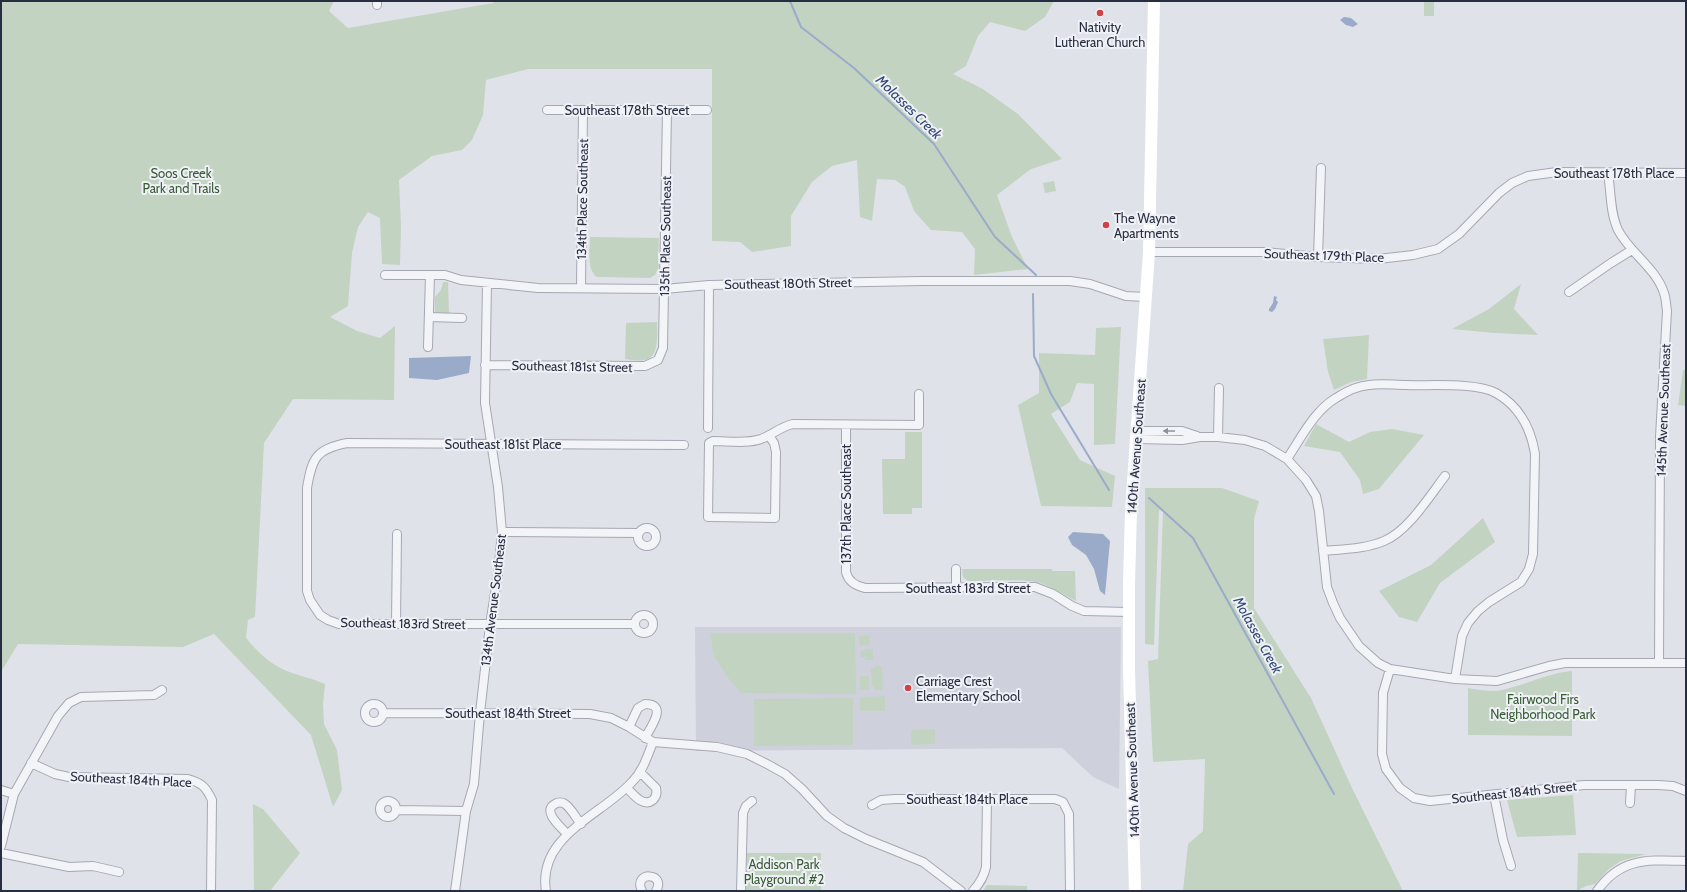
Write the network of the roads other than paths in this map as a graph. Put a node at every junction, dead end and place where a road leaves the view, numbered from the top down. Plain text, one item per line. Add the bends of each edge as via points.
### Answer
1 (1154, 1) edge
2 (547, 110) dead end
3 (583, 110) junction
4 (667, 110) junction
5 (707, 110) dead end
6 (1321, 168) dead end
7 (1543, 173) joint
8 (1608, 173) junction
9 (1686, 173) edge
10 (1632, 250) junction
11 (1148, 252) junction
12 (1318, 257) junction
13 (384, 275) dead end
14 (430, 275) junction
15 (488, 283) junction
16 (709, 285) junction
17 (581, 288) junction
18 (664, 289) junction
19 (1569, 292) dead end
20 (1146, 297) junction
21 (429, 317) junction
22 (462, 318) dead end
23 (428, 346) dead end
24 (658, 360) joint
25 (485, 365) junction
26 (1219, 388) dead end
27 (919, 394) dead end
28 (846, 425) junction
29 (708, 428) dead end
30 (1137, 435) junction
31 (768, 436) junction
32 (1218, 437) junction
33 (492, 444) junction
34 (684, 445) dead end
35 (1287, 459) junction
36 (1445, 476) dead end
37 (502, 532) junction
38 (639, 533) dead end
39 (397, 534) dead end
40 (1323, 551) junction
41 (956, 569) dead end
42 (851, 581) joint
43 (956, 588) junction
44 (318, 612) joint
45 (1129, 612) junction
46 (396, 624) junction
47 (635, 624) dead end
48 (490, 625) junction
49 (1659, 663) junction
50 (1686, 663) edge
51 (1390, 669) junction
52 (1455, 679) junction
53 (162, 690) dead end
54 (383, 713) dead end
55 (480, 713) junction
56 (630, 727) junction
57 (645, 738) junction
58 (653, 742) junction
59 (30, 763) junction
60 (640, 773) junction
61 (1631, 785) junction
62 (627, 788) junction
63 (1, 790) edge
64 (1686, 791) edge
65 (14, 794) junction
66 (1494, 795) junction
67 (987, 799) junction
68 (752, 801) dead end
69 (1630, 803) dead end
70 (872, 805) dead end
71 (397, 810) dead end
72 (466, 811) junction
73 (581, 824) junction
74 (568, 834) junction
75 (1, 846) edge
76 (1, 853) edge
77 (1686, 861) edge
78 (1511, 866) dead end
79 (119, 872) dead end
80 (211, 891) edge
81 (456, 891) edge
82 (546, 891) edge
83 (642, 891) edge
84 (656, 891) edge
85 (741, 891) edge
86 (961, 891) edge
87 (973, 891) edge
88 (1070, 891) edge
89 (1135, 891) edge
90 (1597, 891) edge

1 - 11 main road, 140th Avenue Southeast
2 - 3 street, Southeast 178th Street
3 - 4 street, Southeast 178th Street
3 - 17 street, 134th Place Southeast
4 - 5 street, Southeast 178th Street
4 - 18 street, 135th Place Southeast
6 - 12 street
7 - 8 street, Southeast 178th Place
7 - 12 street, Southeast 179th Place via 1512,183 1459,234 1438,249 1412,256
8 - 9 street, Southeast 178th Place
8 - 10 street, 145th Avenue Southeast via 1618,230
10 - 19 street
10 - 49 street, 145th Avenue Southeast via 1658,281 1664,293 1667,311 1660,437
11 - 12 street, Southeast 179th Place via 1263,252
11 - 20 main road, 140th Avenue Southeast
13 - 14 street, Southeast 180th Street
14 - 15 street, Southeast 180th Street
14 - 21 street
15 - 17 street, Southeast 180th Street via 538,288
15 - 25 street, 134th Avenue Southeast
16 - 18 street, Southeast 180th Street
16 - 20 street, Southeast 180th Street via 922,281 1070,282 1090,284 1126,296
16 - 29 street
17 - 18 street, Southeast 180th Street
18 - 24 street, 135th Place Southeast via 664,348
20 - 30 main road, 140th Avenue Southeast
21 - 22 street
21 - 23 street
24 - 25 street, Southeast 181st Street via 645,366
25 - 33 street, 134th Avenue Southeast via 485,403
26 - 32 street
27 - 28 street via 919,425
28 - 31 street via 792,424
28 - 42 street, 137th Place Southeast via 846,572
30 - 32 street via 1182,440
30 - 45 main road, 140th Avenue Southeast via 1131,510
31 - 31 street via 774,443 776,452 775,518 708,517 709,443 755,441
32 - 35 street via 1245,440 1265,446
33 - 34 street, Southeast 181st Place
33 - 37 street, 134th Avenue Southeast
33 - 44 street, Southeast 181st Place via 347,443 335,445 315,458 307,488 307,591
35 - 40 street via 1316,496 1320,511
35 - 52 street via 1320,411 1335,399 1369,385 1471,387 1494,392 1511,404 1523,419 1532,438 1535,454 1533,554 1529,569 1521,582 1478,610 1468,623 1462,636
36 - 40 street via 1401,531 1390,538 1354,549
37 - 38 street
37 - 48 street, 134th Avenue Southeast
39 - 46 street
40 - 51 street via 1327,587 1340,618 1359,646
41 - 43 street
42 - 43 street, Southeast 183rd Street via 865,588
43 - 45 street, Southeast 183rd Street via 1035,587 1084,611
44 - 46 street, Southeast 183rd Street via 339,624
45 - 89 main road, 140th Avenue Southeast
46 - 48 street, Southeast 183rd Street
47 - 48 street, Southeast 183rd Street
48 - 55 street, 134th Avenue Southeast
49 - 50 street
49 - 52 street via 1565,664 1497,681
51 - 52 street
51 - 66 street, Southeast 184th Street via 1383,693 1382,754 1386,769 1400,788 1414,798 1430,801
53 - 59 street via 154,694 81,697 69,703 58,716
54 - 55 street, Southeast 184th Street
55 - 56 street, Southeast 184th Street via 590,714 611,718
55 - 72 street, 134th Avenue Southeast via 474,784
56 - 57 street, Southeast 184th Street
56 - 57 street via 638,708 645,704 656,708 657,716
57 - 58 street, Southeast 184th Street
58 - 60 street
58 - 86 street, Southeast 184th Street via 717,747 747,754 785,774 827,816 844,828 923,862
59 - 65 street
59 - 80 street, Southeast 184th Place via 55,774 70,777 188,779 200,782 212,800
60 - 62 street
60 - 62 street via 656,788 653,800 640,800
61 - 64 street, Southeast 184th Street via 1674,786
61 - 66 street, Southeast 184th Street via 1584,785
61 - 69 street
62 - 73 street
63 - 65 street
65 - 75 street
66 - 78 street
67 - 70 street, Southeast 184th Place via 895,799 882,800
67 - 87 street via 986,867 980,884
67 - 88 street, Southeast 184th Place via 1055,799 1063,802 1069,814
68 - 85 street via 743,813
71 - 72 street
72 - 81 street, 134th Avenue Southeast
73 - 74 street
73 - 74 street via 566,804 560,802 554,805 550,810 552,817
74 - 82 street via 550,856 546,873
76 - 79 street via 69,867 93,866
77 - 90 street via 1639,861 1605,879
83 - 84 street via 641,882 650,876 658,882

